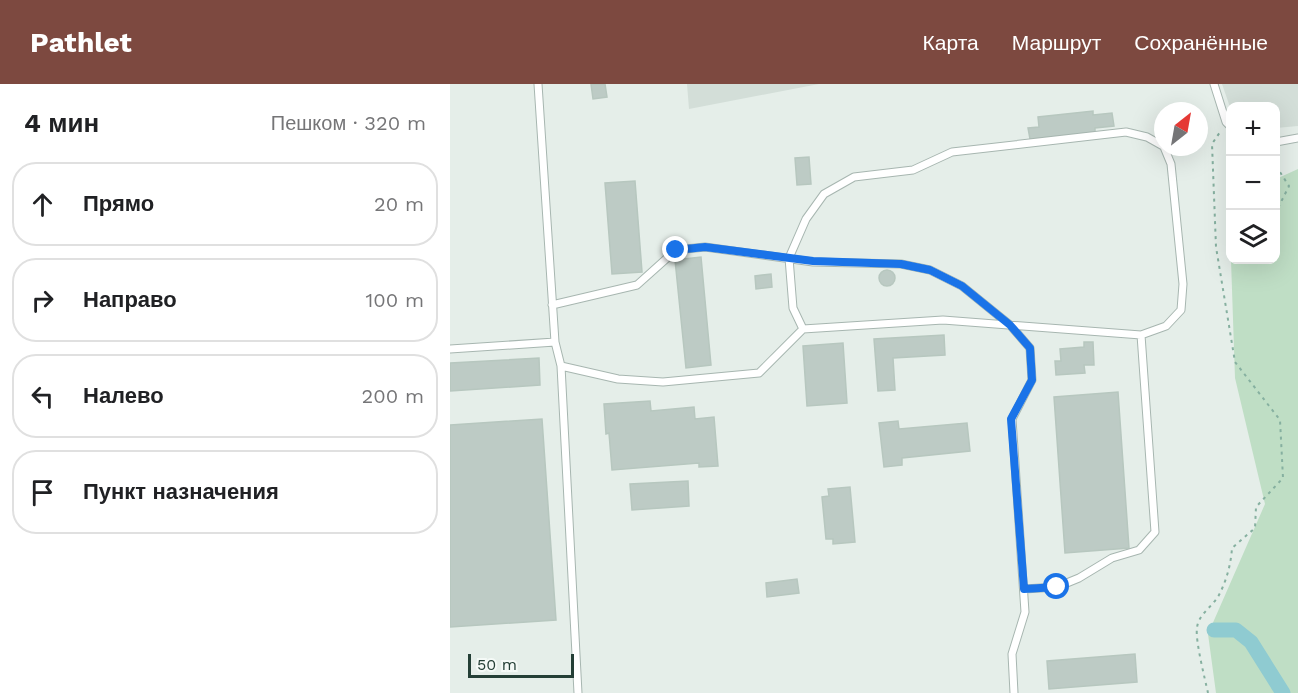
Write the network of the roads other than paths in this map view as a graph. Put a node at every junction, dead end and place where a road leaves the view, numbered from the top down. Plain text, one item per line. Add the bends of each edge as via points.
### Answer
1 (538, 84) edge
2 (1214, 84) edge
3 (1226, 118) edge
4 (1298, 138) edge
5 (1280, 140) edge
6 (1154, 141) edge
7 (1167, 156) edge
8 (789, 258) junction
9 (552, 305) junction
10 (1010, 325) junction
11 (803, 329) junction
12 (1141, 335) junction
13 (555, 342) junction
14 (450, 349) edge
15 (561, 366) junction
16 (1024, 589) junction
17 (578, 693) edge
18 (1014, 693) edge

1 - 9 lane
2 - 3 lane
4 - 5 lane
6 - 8 lane via 1126,132 952,152 913,170 854,177 824,194 806,219
7 - 12 lane via 1183,284 1181,310 1166,326
8 - 9 lane via 705,247 676,250 637,285
8 - 10 lane via 901,264 930,270 962,286
8 - 11 lane via 793,308
9 - 13 lane
10 - 11 lane via 943,320
10 - 12 lane
10 - 16 lane via 1030,348 1032,380 1011,419
11 - 15 lane via 759,373 663,382 618,379
12 - 16 lane via 1155,532 1139,550 1112,558 1079,578 1057,587
13 - 14 lane
13 - 15 lane
15 - 17 lane
16 - 18 lane via 1025,612 1012,654

